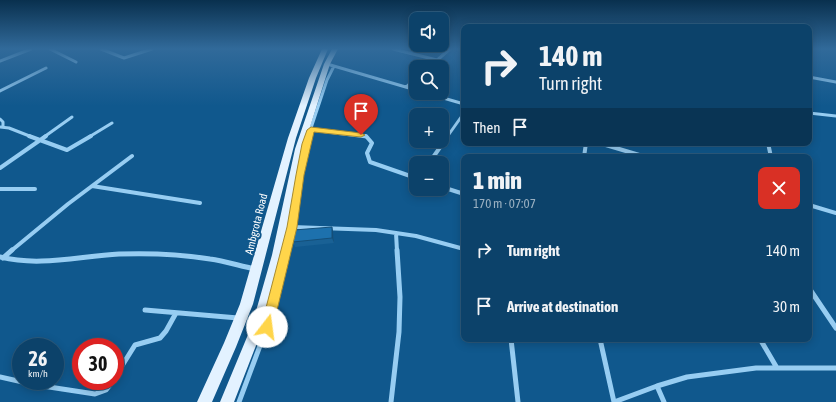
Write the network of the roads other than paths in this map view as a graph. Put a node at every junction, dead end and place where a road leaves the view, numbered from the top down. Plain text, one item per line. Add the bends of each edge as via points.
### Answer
1 (46, 68) dead end
2 (318, 68) edge
3 (330, 68) edge
4 (330, 68) edge
5 (340, 68) edge
6 (812, 78) edge
7 (836, 82) edge
8 (409, 84) edge
9 (406, 87) junction
10 (409, 88) edge
11 (0, 91) edge
12 (449, 100) edge
13 (461, 103) edge
14 (812, 112) edge
15 (836, 116) edge
16 (72, 117) dead end
17 (461, 117) edge
18 (0, 119) edge
19 (112, 123) dead end
20 (1, 127) edge
21 (311, 130) junction
22 (39, 140) junction
23 (609, 146) edge
24 (636, 154) edge
25 (132, 156) dead end
26 (434, 156) edge
27 (0, 168) edge
28 (409, 176) edge
29 (92, 186) junction
30 (0, 188) edge
31 (35, 189) dead end
32 (449, 189) edge
33 (461, 193) edge
34 (200, 203) dead end
35 (812, 206) edge
36 (836, 213) edge
37 (292, 227) junction
38 (396, 233) junction
39 (461, 248) edge
40 (1, 258) edge
41 (257, 270) junction
42 (812, 292) edge
43 (145, 310) dead end
44 (176, 312) junction
45 (241, 318) junction
46 (836, 328) edge
47 (510, 342) edge
48 (601, 342) edge
49 (762, 342) edge
50 (124, 363) edge
51 (777, 368) junction
52 (836, 368) edge
53 (0, 377) edge
54 (657, 386) junction
55 (106, 390) edge
56 (204, 402) edge
57 (227, 402) edge
58 (239, 402) edge
59 (391, 402) edge
60 (518, 402) edge
61 (614, 402) edge
62 (664, 402) edge

1 - 11 street
2 - 41 main road, Ambgrota Road via 294,132
3 - 21 street
4 - 57 main road via 299,149 278,255 258,325
5 - 9 street
6 - 7 street
8 - 9 street
9 - 10 street
12 - 13 street
14 - 15 street
16 - 22 street
17 - 26 street
18 - 20 street via 3,122
19 - 22 street via 69,150
20 - 22 street
21 - 28 street via 366,136 372,143 367,153 370,162
21 - 37 street
22 - 27 street
23 - 24 street
25 - 29 street
29 - 34 street
29 - 40 street
30 - 31 street
32 - 33 street
35 - 36 street
37 - 38 street
37 - 58 street via 267,327
38 - 39 street
38 - 59 street via 400,297 399,332
40 - 41 street via 34,262 107,255 186,256
41 - 45 main road, Ambgrota Road
42 - 46 street
43 - 44 street
44 - 45 street
44 - 50 street via 161,337 140,342
45 - 56 main road, Ambgrota Road
47 - 60 street
48 - 61 street
49 - 51 street
51 - 52 street
51 - 54 street via 756,368 687,377
53 - 55 street via 95,394
54 - 61 street
54 - 62 street

